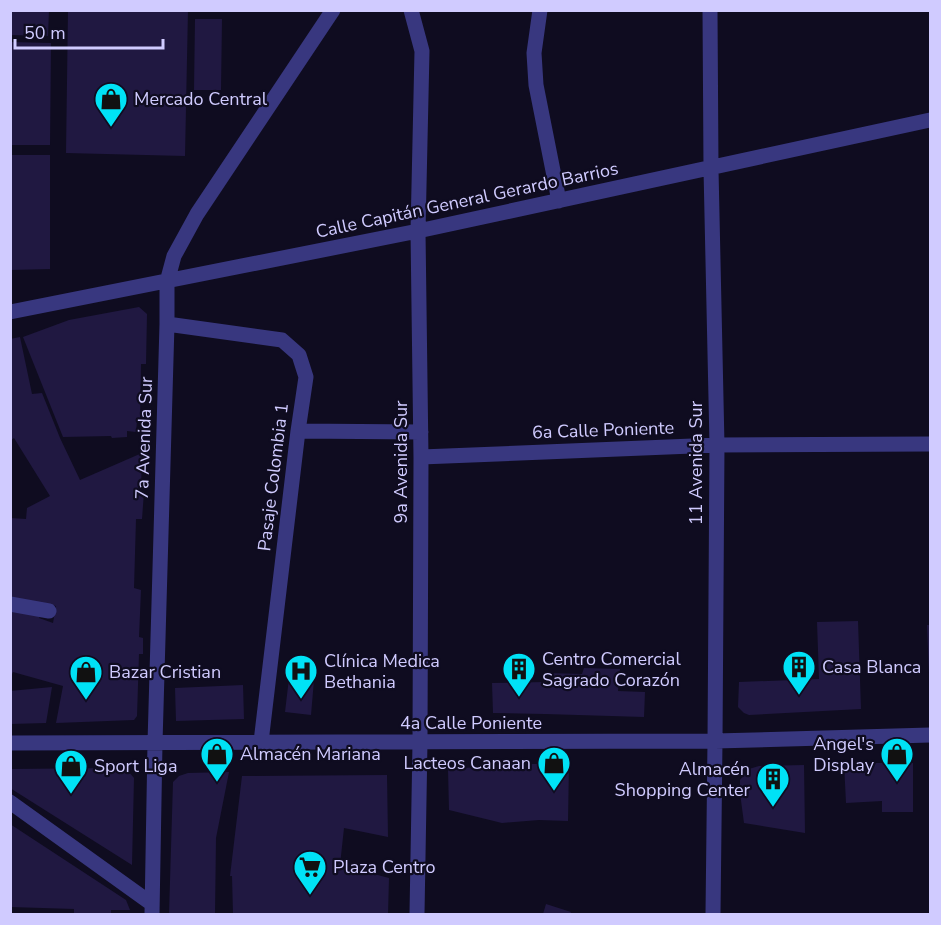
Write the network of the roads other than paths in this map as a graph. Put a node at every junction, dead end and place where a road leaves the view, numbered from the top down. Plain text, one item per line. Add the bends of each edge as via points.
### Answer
1 (333, 10) edge
2 (411, 10) edge
3 (540, 10) edge
4 (710, 10) edge
5 (930, 120) edge
6 (711, 169) junction
7 (559, 201) junction
8 (418, 231) junction
9 (167, 282) junction
10 (10, 312) edge
11 (167, 324) junction
12 (298, 431) junction
13 (421, 432) junction
14 (930, 444) edge
15 (717, 445) junction
16 (421, 457) junction
17 (10, 604) edge
18 (49, 611) dead end
19 (930, 735) edge
20 (715, 741) junction
21 (261, 742) junction
22 (420, 742) junction
23 (10, 743) edge
24 (155, 743) junction
25 (10, 802) edge
26 (152, 909) edge
27 (417, 915) edge
28 (712, 915) edge

1 - 9 street, 7a Avenida Sur via 197,214 174,256
2 - 8 street, 9a Avenida Sur via 422,51
3 - 7 street via 534,53 536,85
4 - 6 street, 11 Avenida Sur
5 - 6 street, Calle Capitán General Gerardo Barrios
6 - 7 street, Calle Capitán General Gerardo Barrios
6 - 15 street, 11 Avenida Sur
7 - 8 street, Calle Capitán General Gerardo Barrios
8 - 9 street, Calle Capitán General Gerardo Barrios
8 - 13 street, 9a Avenida Sur
9 - 10 street, Calle Capitán General Gerardo Barrios
9 - 11 street, 7a Avenida Sur
11 - 12 street, Pasaje Colombia 1 via 282,340 299,355 306,377
11 - 24 street, 7a Avenida Sur
12 - 13 street
12 - 21 street, Pasaje Colombia 1
13 - 16 street, 9a Avenida Sur
14 - 15 street, 6a Calle Poniente
15 - 16 street, 6a Calle Poniente
15 - 20 street, 11 Avenida Sur
16 - 22 street, 9a Avenida Sur
17 - 18 street
19 - 20 street, 4a Calle Poniente
20 - 22 street, 4a Calle Poniente
20 - 28 street, 11 Avenida Sur
21 - 22 street, 4a Calle Poniente
21 - 24 street, 4a Calle Poniente
22 - 27 street, 9a Avenida Sur
23 - 24 street, 4a Calle Poniente
24 - 26 street, 7a Avenida Sur
25 - 26 street

